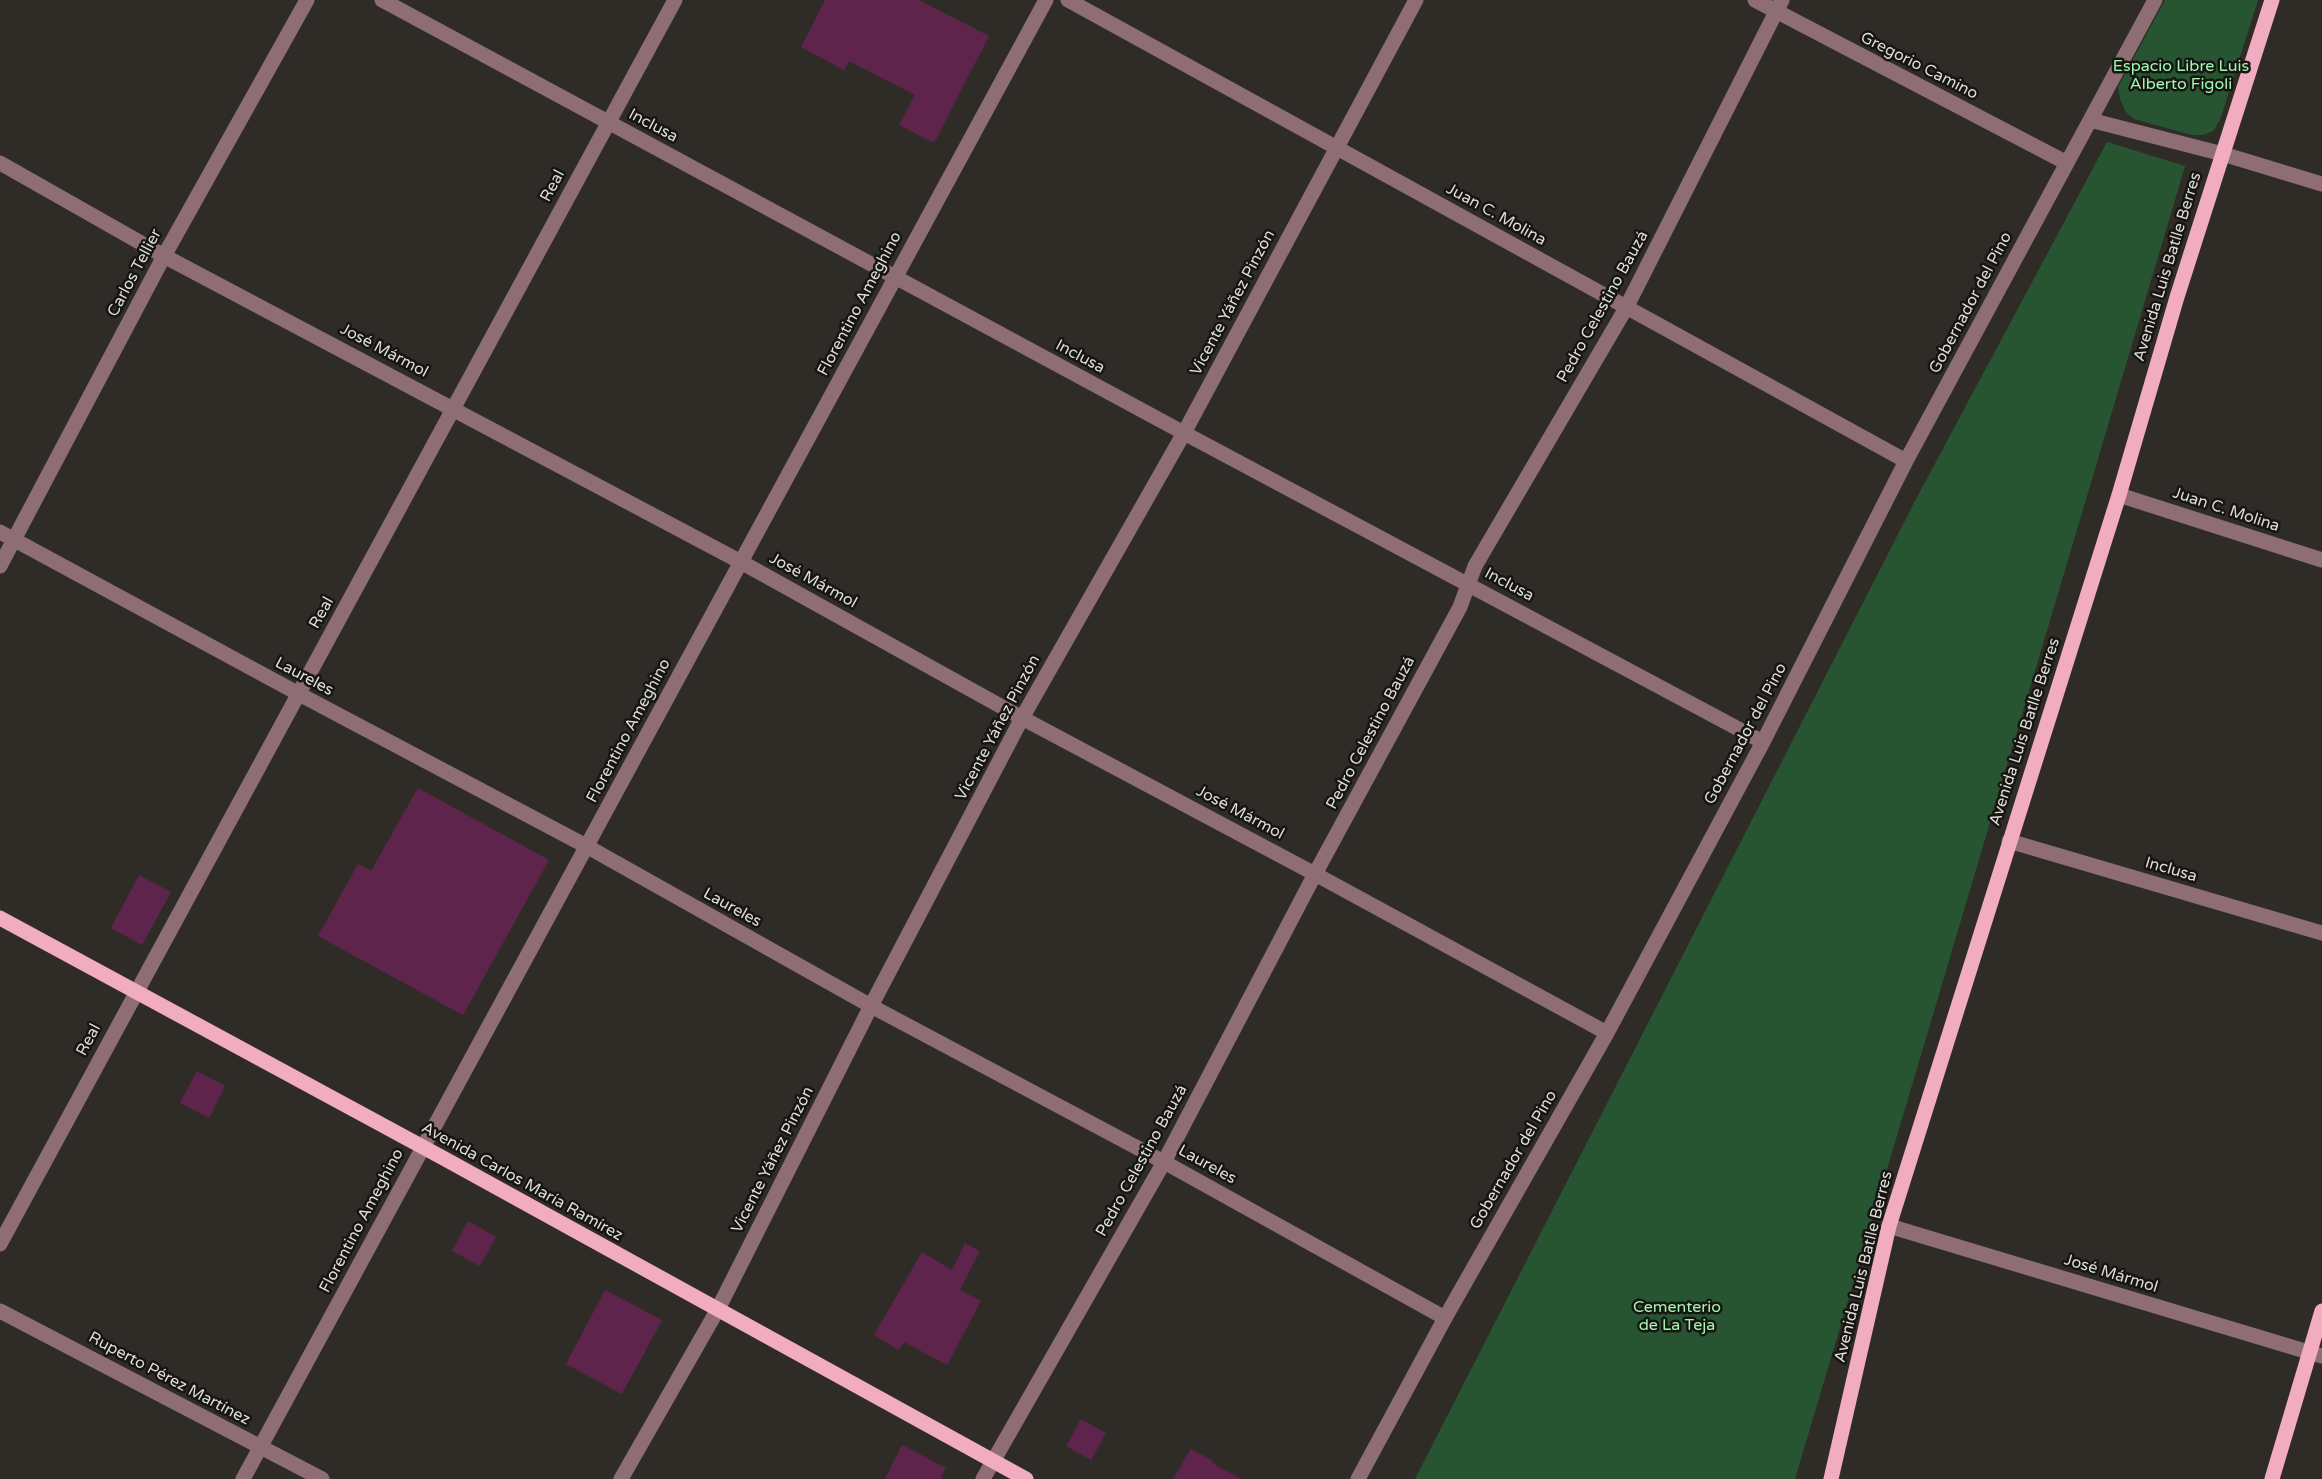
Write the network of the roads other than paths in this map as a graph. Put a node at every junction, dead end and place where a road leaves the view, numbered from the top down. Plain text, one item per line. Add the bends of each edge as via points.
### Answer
1 (307, 0) edge
2 (382, 0) edge
3 (675, 0) edge
4 (1046, 0) edge
5 (1068, 0) edge
6 (1416, 0) edge
7 (1755, 0) edge
8 (2155, 0) edge
9 (2272, 0) edge
10 (1779, 6) edge
11 (2090, 120) junction
12 (608, 122) junction
13 (1336, 147) junction
14 (2223, 154) junction
15 (2067, 163) junction
16 (0, 164) edge
17 (2322, 184) edge
18 (164, 256) junction
19 (895, 277) junction
20 (1626, 308) junction
21 (454, 409) junction
22 (1184, 434) junction
23 (1906, 461) junction
24 (2119, 495) junction
25 (0, 532) edge
26 (14, 540) junction
27 (2322, 560) edge
28 (741, 562) junction
29 (0, 566) edge
30 (1468, 583) junction
31 (298, 694) junction
32 (1022, 718) junction
33 (1763, 742) junction
34 (2009, 841) junction
35 (588, 847) junction
36 (1315, 874) junction
37 (0, 918) edge
38 (2322, 933) edge
39 (136, 992) junction
40 (871, 1006) junction
41 (1607, 1033) junction
42 (423, 1148) junction
43 (1164, 1162) junction
44 (1889, 1226) junction
45 (0, 1244) edge
46 (717, 1310) junction
47 (0, 1311) edge
48 (2322, 1311) edge
49 (1445, 1318) junction
50 (2316, 1354) edge
51 (261, 1447) junction
52 (993, 1461) junction
53 (243, 1479) edge
54 (322, 1479) edge
55 (621, 1479) edge
56 (983, 1479) edge
57 (1026, 1479) edge
58 (1358, 1479) edge
59 (1831, 1479) edge
60 (2272, 1479) edge

1 - 18 street, Carlos Tellier
2 - 12 street, Inclusa
3 - 12 street, Real
4 - 19 street, Florentino Ameghino
5 - 13 street, Juan C. Molina
6 - 13 street, Vicente Yáñez Pinzón
7 - 10 street, Gregorio Camino
8 - 11 street, Gobernador del Pino
9 - 14 main road, Avenida Luis Batlle Berres
10 - 15 street, Gregorio Camino
10 - 20 street, Pedro Celestino Bauzá
11 - 14 street
11 - 15 street, Gobernador del Pino
12 - 19 street, Inclusa
12 - 21 street, Real
13 - 20 street, Juan C. Molina
13 - 22 street, Vicente Yáñez Pinzón
14 - 17 street
14 - 24 main road, Avenida Luis Batlle Berres
15 - 23 street, Gobernador del Pino
16 - 18 street, José Mármol
18 - 21 street, José Mármol
18 - 26 street, Carlos Tellier
19 - 22 street, Inclusa
19 - 28 street, Florentino Ameghino
20 - 23 street, Juan C. Molina
20 - 30 street, Pedro Celestino Bauzá
21 - 28 street, José Mármol
21 - 31 street, Real
22 - 30 street, Inclusa
22 - 32 street, Vicente Yáñez Pinzón
23 - 33 street, Gobernador del Pino
24 - 27 street, Juan C. Molina
24 - 34 main road, Avenida Luis Batlle Berres
25 - 26 street, Laureles
26 - 29 street, Carlos Tellier
26 - 31 street, Laureles
28 - 32 street, José Mármol
28 - 35 street, Florentino Ameghino
30 - 33 street, Inclusa
30 - 36 street, Pedro Celestino Bauzá via 1460,607
31 - 35 street, Laureles
31 - 39 street, Real
32 - 36 street, José Mármol
32 - 40 street, Vicente Yáñez Pinzón
33 - 41 street, Gobernador del Pino
34 - 38 street, Inclusa
34 - 44 main road, Avenida Luis Batlle Berres
35 - 40 street, Laureles
35 - 42 street, Florentino Ameghino
36 - 41 street, José Mármol
36 - 43 street, Pedro Celestino Bauzá
37 - 39 main road, Avenida Carlos María Ramírez
39 - 42 main road, Avenida Carlos María Ramírez
39 - 45 street, Real
40 - 43 street, Laureles
40 - 46 street, Vicente Yáñez Pinzón
41 - 49 street, Gobernador del Pino
42 - 46 main road, Avenida Carlos María Ramírez
42 - 51 street, Florentino Ameghino
43 - 49 street, Laureles
43 - 52 street, Pedro Celestino Bauzá
44 - 50 street, José Mármol
44 - 59 main road, Avenida Luis Batlle Berres
46 - 52 main road, Avenida Carlos María Ramírez
46 - 55 street, Vicente Yáñez Pinzón
47 - 51 street, Ruperto Pérez Martínez
48 - 50 main road
49 - 58 street, Gobernador del Pino
50 - 60 main road
51 - 53 street, Florentino Ameghino
51 - 54 street, Ruperto Pérez Martínez
52 - 56 street, Pedro Celestino Bauzá
52 - 57 main road, Avenida Carlos María Ramírez

